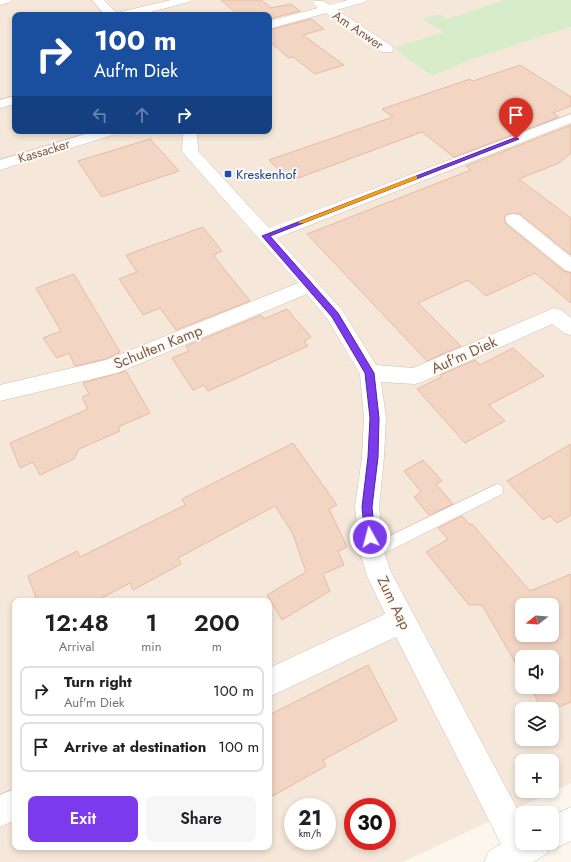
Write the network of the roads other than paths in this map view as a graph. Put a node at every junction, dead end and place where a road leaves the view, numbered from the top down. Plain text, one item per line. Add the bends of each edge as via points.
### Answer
1 (6, 0) edge
2 (98, 0) edge
3 (185, 0) edge
4 (315, 0) edge
5 (361, 0) edge
6 (0, 1) edge
7 (328, 10) junction
8 (109, 12) edge
9 (136, 12) edge
10 (272, 23) edge
11 (387, 49) dead end
12 (12, 101) edge
13 (0, 104) edge
14 (571, 118) edge
15 (101, 134) edge
16 (190, 134) edge
17 (0, 165) edge
18 (513, 219) dead end
19 (266, 236) junction
20 (571, 266) edge
21 (310, 285) junction
22 (563, 310) edge
23 (571, 328) edge
24 (370, 373) junction
25 (0, 392) edge
26 (497, 490) dead end
27 (372, 552) junction
28 (402, 620) junction
29 (272, 682) edge
30 (12, 805) edge
31 (0, 811) edge
32 (571, 823) edge
33 (559, 830) edge
34 (519, 852) edge

1 - 6 street
2 - 8 street
3 - 9 street
4 - 7 street, Am Anwer
5 - 7 street, Am Anwer
7 - 10 street, Am Anwer
7 - 11 street, Am Anwer
12 - 13 street
14 - 19 street
15 - 17 street, Kassacker
16 - 19 street, Zum Aap via 190,152
18 - 20 street
19 - 21 street, Zum Aap
21 - 24 street, Zum Aap via 335,315
21 - 25 street, Schulten Kamp via 110,367
22 - 23 street, Auf'm Diek
22 - 24 street, Auf'm Diek via 415,376
24 - 27 street, Zum Aap via 375,418 367,507
26 - 27 lane
27 - 28 street, Zum Aap via 380,576
28 - 29 street
28 - 34 street, Zum Aap
30 - 31 street
32 - 33 street

